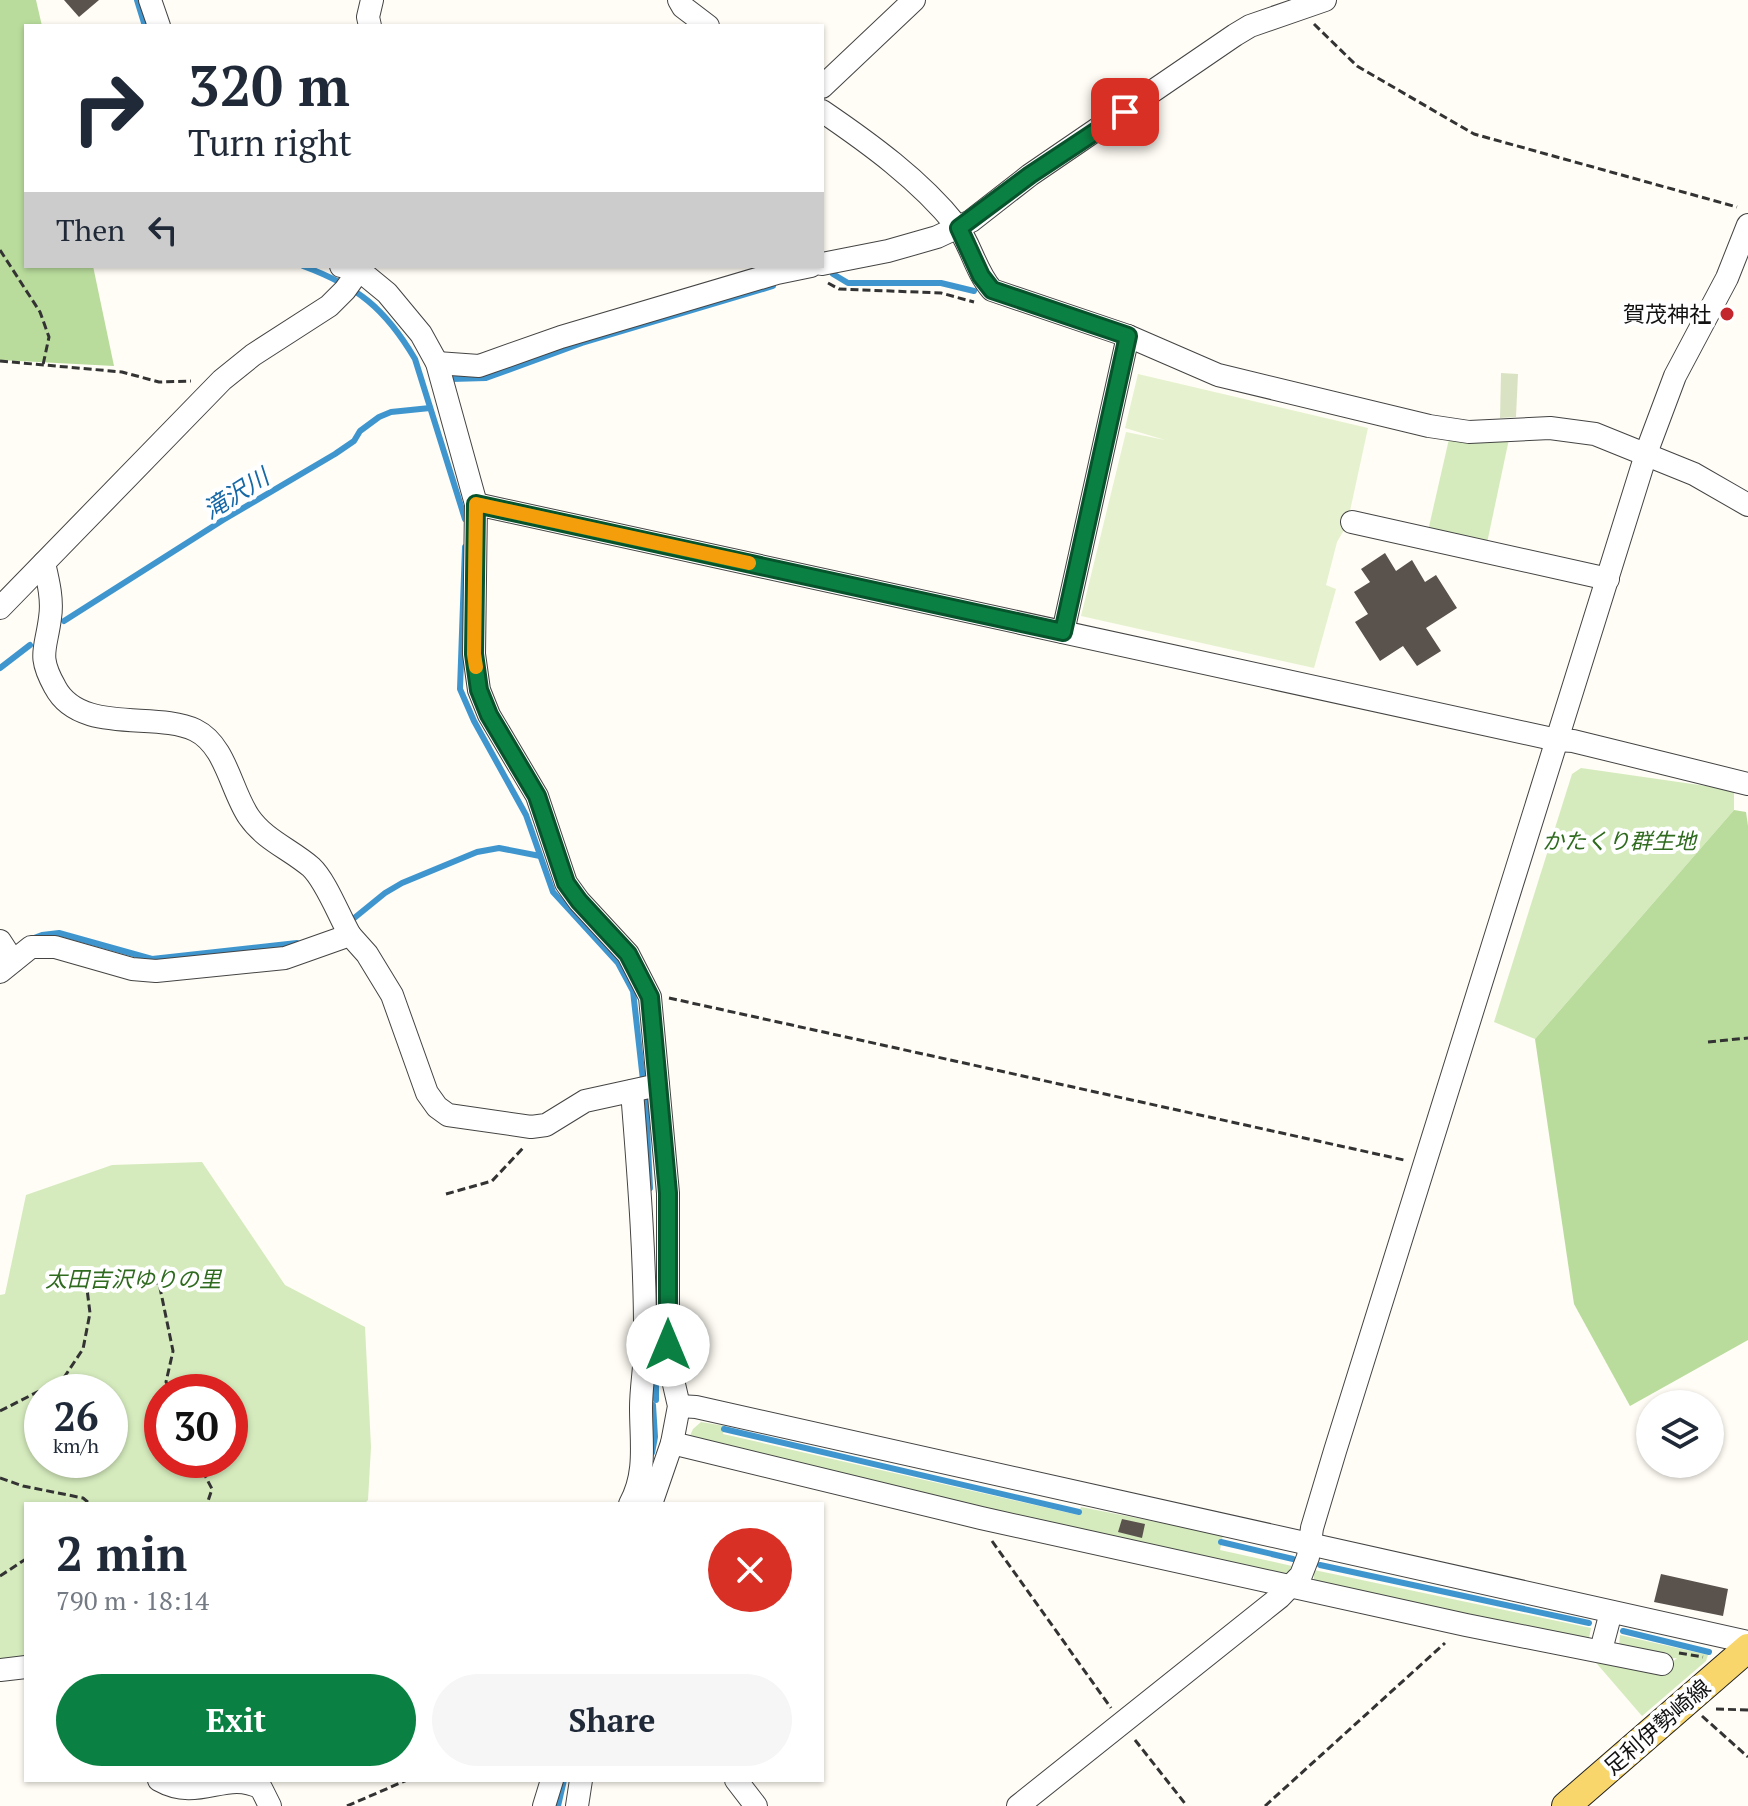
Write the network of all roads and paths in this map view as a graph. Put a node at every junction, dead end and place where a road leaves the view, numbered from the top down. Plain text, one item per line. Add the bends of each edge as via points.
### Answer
1 (150, 0) edge
2 (372, 0) edge
3 (679, 0) edge
4 (914, 0) edge
5 (1325, 0) edge
6 (1297, 8) junction
7 (158, 24) edge
8 (370, 24) edge
9 (705, 24) edge
10 (824, 85) edge
11 (824, 112) edge
12 (1748, 211) edge
13 (1748, 225) edge
14 (959, 228) junction
15 (1743, 249) edge
16 (0, 250) edge
17 (824, 267) edge
18 (817, 269) edge
19 (352, 274) edge
20 (992, 290) junction
21 (1128, 336) junction
22 (0, 361) edge
23 (437, 363) junction
24 (43, 365) junction
25 (222, 380) junction
26 (1646, 454) junction
27 (476, 504) junction
28 (1748, 505) edge
29 (1352, 522) dead end
30 (44, 563) junction
31 (1608, 579) junction
32 (0, 608) edge
33 (1063, 632) junction
34 (1557, 740) junction
35 (1748, 784) edge
36 (350, 935) junction
37 (0, 941) edge
38 (6, 967) edge
39 (650, 997) junction
40 (1748, 1038) edge
41 (1708, 1042) dead end
42 (658, 1085) junction
43 (632, 1091) junction
44 (546, 1125) junction
45 (1426, 1165) junction
46 (446, 1194) dead end
47 (168, 1374) edge
48 (679, 1406) junction
49 (0, 1411) edge
50 (672, 1443) junction
51 (0, 1478) edge
52 (206, 1478) edge
53 (88, 1502) edge
54 (208, 1502) edge
55 (631, 1502) edge
56 (652, 1502) edge
57 (981, 1518) junction
58 (1310, 1545) junction
59 (24, 1560) edge
60 (0, 1576) edge
61 (1293, 1585) junction
62 (1611, 1612) junction
63 (1466, 1625) junction
64 (1748, 1645) edge
65 (1601, 1650) junction
66 (1662, 1664) dead end
67 (24, 1667) edge
68 (0, 1670) edge
69 (1696, 1703) junction
70 (1748, 1710) edge
71 (1122, 1723) junction
72 (1748, 1757) edge
73 (164, 1782) edge
74 (238, 1782) edge
75 (246, 1782) edge
76 (402, 1782) edge
77 (551, 1782) edge
78 (581, 1782) edge
79 (738, 1782) edge
80 (270, 1806) edge
81 (347, 1806) edge
82 (544, 1806) edge
83 (577, 1806) edge
84 (756, 1806) edge
85 (1018, 1806) edge
86 (1187, 1806) edge
87 (1265, 1806) edge
88 (1566, 1806) edge

1 - 7 street
2 - 8 street
3 - 9 street
4 - 10 street
5 - 6 street
6 - 12 path via 1357,66 1474,134
6 - 14 street via 1235,35
11 - 14 street via 934,199
13 - 15 street
14 - 17 street
14 - 20 street
15 - 26 street via 1675,376
16 - 24 path via 40,312 49,337
18 - 20 path via 839,289 941,293 975,302
18 - 23 street via 777,273 479,366
19 - 23 street via 395,303
19 - 25 street via 329,306
20 - 21 street
21 - 26 street via 1218,375 1429,426 1469,432 1570,429
21 - 33 street
22 - 24 path
23 - 27 street
24 - 25 path via 122,372 159,382
25 - 30 street
26 - 28 street
26 - 31 street
27 - 33 street
27 - 39 street via 474,654 479,690 537,796 566,883 628,954
29 - 31 street
30 - 32 street
30 - 36 street via 51,615 42,657 64,702 109,719 196,730 210,741 249,816 265,835 318,875
31 - 34 street
33 - 34 street
34 - 35 street
34 - 45 street
36 - 38 street via 285,958 156,971 55,947 31,947
36 - 44 street via 392,995 427,1093 437,1107 448,1115
37 - 38 street
39 - 42 street
39 - 45 path
40 - 41 path
42 - 43 street
42 - 48 street via 668,1193 668,1345
43 - 44 street via 585,1101
43 - 55 street via 643,1223 645,1355 643,1451
44 - 46 path via 492,1181
45 - 58 street
47 - 49 path via 173,1351 159,1283 86,1281 90,1313 83,1349 63,1379
48 - 50 street
48 - 58 street
50 - 56 street
50 - 57 street
51 - 53 path
52 - 54 path via 212,1489
57 - 61 street
57 - 71 path via 986,1533
58 - 61 street
58 - 62 street
59 - 60 path
61 - 63 street
61 - 71 street
62 - 64 street
62 - 65 street
63 - 65 street
63 - 87 path
64 - 69 main road, 足利伊勢崎線
65 - 66 street
67 - 68 street
69 - 70 path
69 - 72 path via 1701,1716
69 - 88 main road, 足利伊勢崎線
71 - 85 street
71 - 86 path
73 - 74 street via 186,1791
75 - 80 street via 261,1788
76 - 81 path
77 - 82 street
78 - 83 street
79 - 84 street

